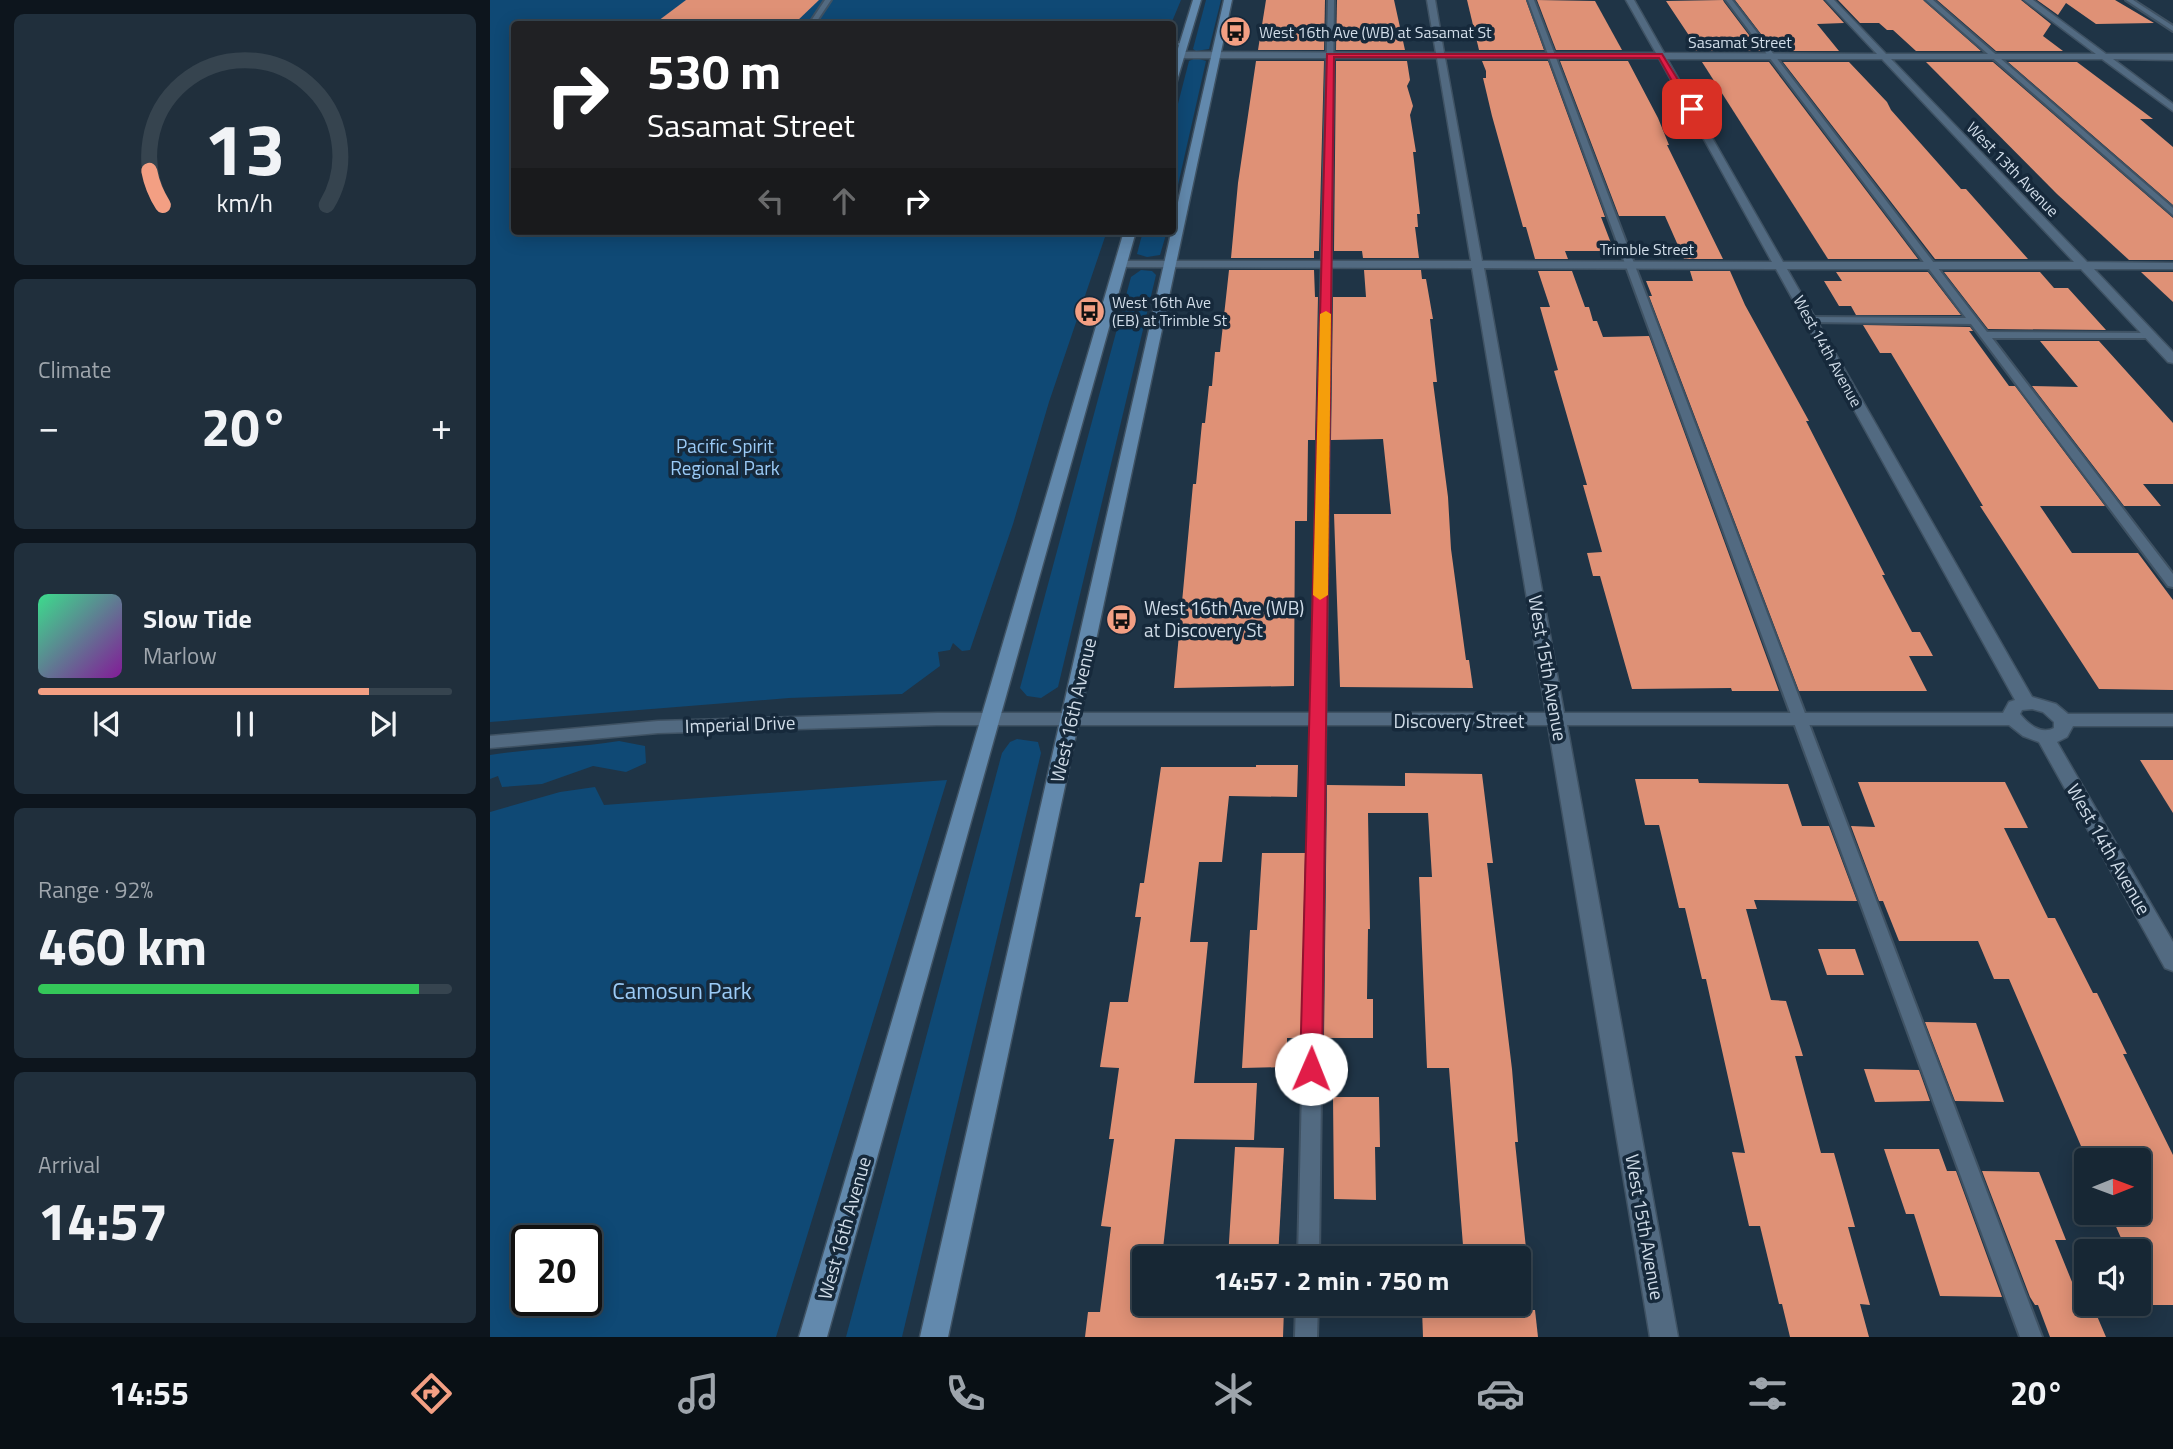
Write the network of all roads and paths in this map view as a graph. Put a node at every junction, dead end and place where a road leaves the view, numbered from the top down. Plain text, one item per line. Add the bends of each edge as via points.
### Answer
1 (828, 0) edge
2 (1197, 0) edge
3 (1228, 0) edge
4 (1331, 0) edge
5 (1431, 0) edge
6 (1531, 0) edge
7 (1630, 0) edge
8 (1729, 0) edge
9 (1830, 0) edge
10 (1929, 0) edge
11 (2028, 0) edge
12 (2129, 0) edge
13 (814, 21) edge
14 (2173, 29) edge
15 (1176, 44) edge
16 (1184, 44) junction
17 (1181, 55) junction
18 (1215, 55) junction
19 (1330, 55) junction
20 (1441, 55) junction
21 (1552, 56) junction
22 (1662, 56) junction
23 (1772, 56) junction
24 (1883, 56) junction
25 (1993, 56) junction
26 (2104, 57) junction
27 (2173, 57) edge
28 (1176, 71) edge
29 (2173, 108) edge
30 (2173, 212) edge
31 (1129, 235) edge
32 (1121, 264) junction
33 (1172, 264) junction
34 (1327, 265) junction
35 (1479, 265) junction
36 (1630, 265) junction
37 (1780, 265) junction
38 (1931, 266) junction
39 (2084, 266) junction
40 (2173, 266) edge
41 (1810, 320) junction
42 (1973, 321) junction
43 (1984, 335) junction
44 (2150, 335) junction
45 (2173, 359) edge
46 (2173, 583) edge
47 (2026, 703) junction
48 (990, 718) junction
49 (1072, 718) junction
50 (2013, 719) junction
51 (1318, 720) junction
52 (1798, 720) junction
53 (2063, 720) junction
54 (2173, 720) edge
55 (1557, 721) junction
56 (2045, 737) junction
57 (490, 742) edge
58 (2173, 962) edge
59 (1308, 1246) edge
60 (1307, 1316) edge
61 (813, 1337) edge
62 (933, 1337) edge
63 (1306, 1337) edge
64 (1664, 1337) edge
65 (2031, 1337) edge

1 - 13 lane
2 - 16 main road
3 - 18 main road, West 16th Avenue
4 - 19 lane
5 - 20 street, West 15th Avenue
6 - 21 lane
7 - 22 street, West 14th Avenue
8 - 23 lane
9 - 24 street, West 13th Avenue
10 - 25 lane
11 - 26 street
12 - 14 lane
15 - 16 lane
16 - 17 main road
17 - 18 street, Sasamat Street
17 - 28 main road
18 - 19 street, Sasamat Street
18 - 33 main road, West 16th Avenue
19 - 20 street, Sasamat Street
19 - 34 lane
20 - 21 street, Sasamat Street
20 - 35 street, West 15th Avenue
21 - 22 street, Sasamat Street
21 - 36 lane
22 - 23 street, Sasamat Street
22 - 37 street, West 14th Avenue
23 - 24 street, Sasamat Street
23 - 38 lane
24 - 25 street, Sasamat Street
24 - 39 street, West 13th Avenue
25 - 26 street, Sasamat Street
25 - 30 lane
26 - 27 street, Sasamat Street
26 - 29 street
31 - 32 main road, West 16th Avenue
32 - 33 street, Trimble Street
32 - 48 main road, West 16th Avenue
33 - 34 street, Trimble Street
33 - 49 main road, West 16th Avenue
34 - 35 street, Trimble Street
34 - 51 lane
35 - 36 street, Trimble Street
35 - 55 street, West 15th Avenue
36 - 37 street, Trimble Street
36 - 52 lane
37 - 38 street, Trimble Street
37 - 41 street, West 14th Avenue
38 - 39 street, Trimble Street
38 - 42 lane
39 - 40 street, Trimble Street
39 - 44 street, West 13th Avenue
41 - 42 lane
41 - 47 street, West 14th Avenue
42 - 43 lane
43 - 44 lane
43 - 46 lane
44 - 45 street, West 13th Avenue
47 - 50 street via 2015,706
47 - 53 street via 2043,705
48 - 49 street, Discovery Street
48 - 57 street, Imperial Drive via 658,727
48 - 61 main road, West 16th Avenue
49 - 51 street, Discovery Street
49 - 62 main road, West 16th Avenue
50 - 52 street, Discovery Street
50 - 56 street via 2022,729
51 - 55 street, Discovery Street
51 - 59 lane
52 - 55 street, Discovery Street
52 - 65 lane
53 - 54 street
53 - 56 street via 2060,734
55 - 64 street, West 15th Avenue
56 - 58 street, West 14th Avenue
60 - 63 lane

